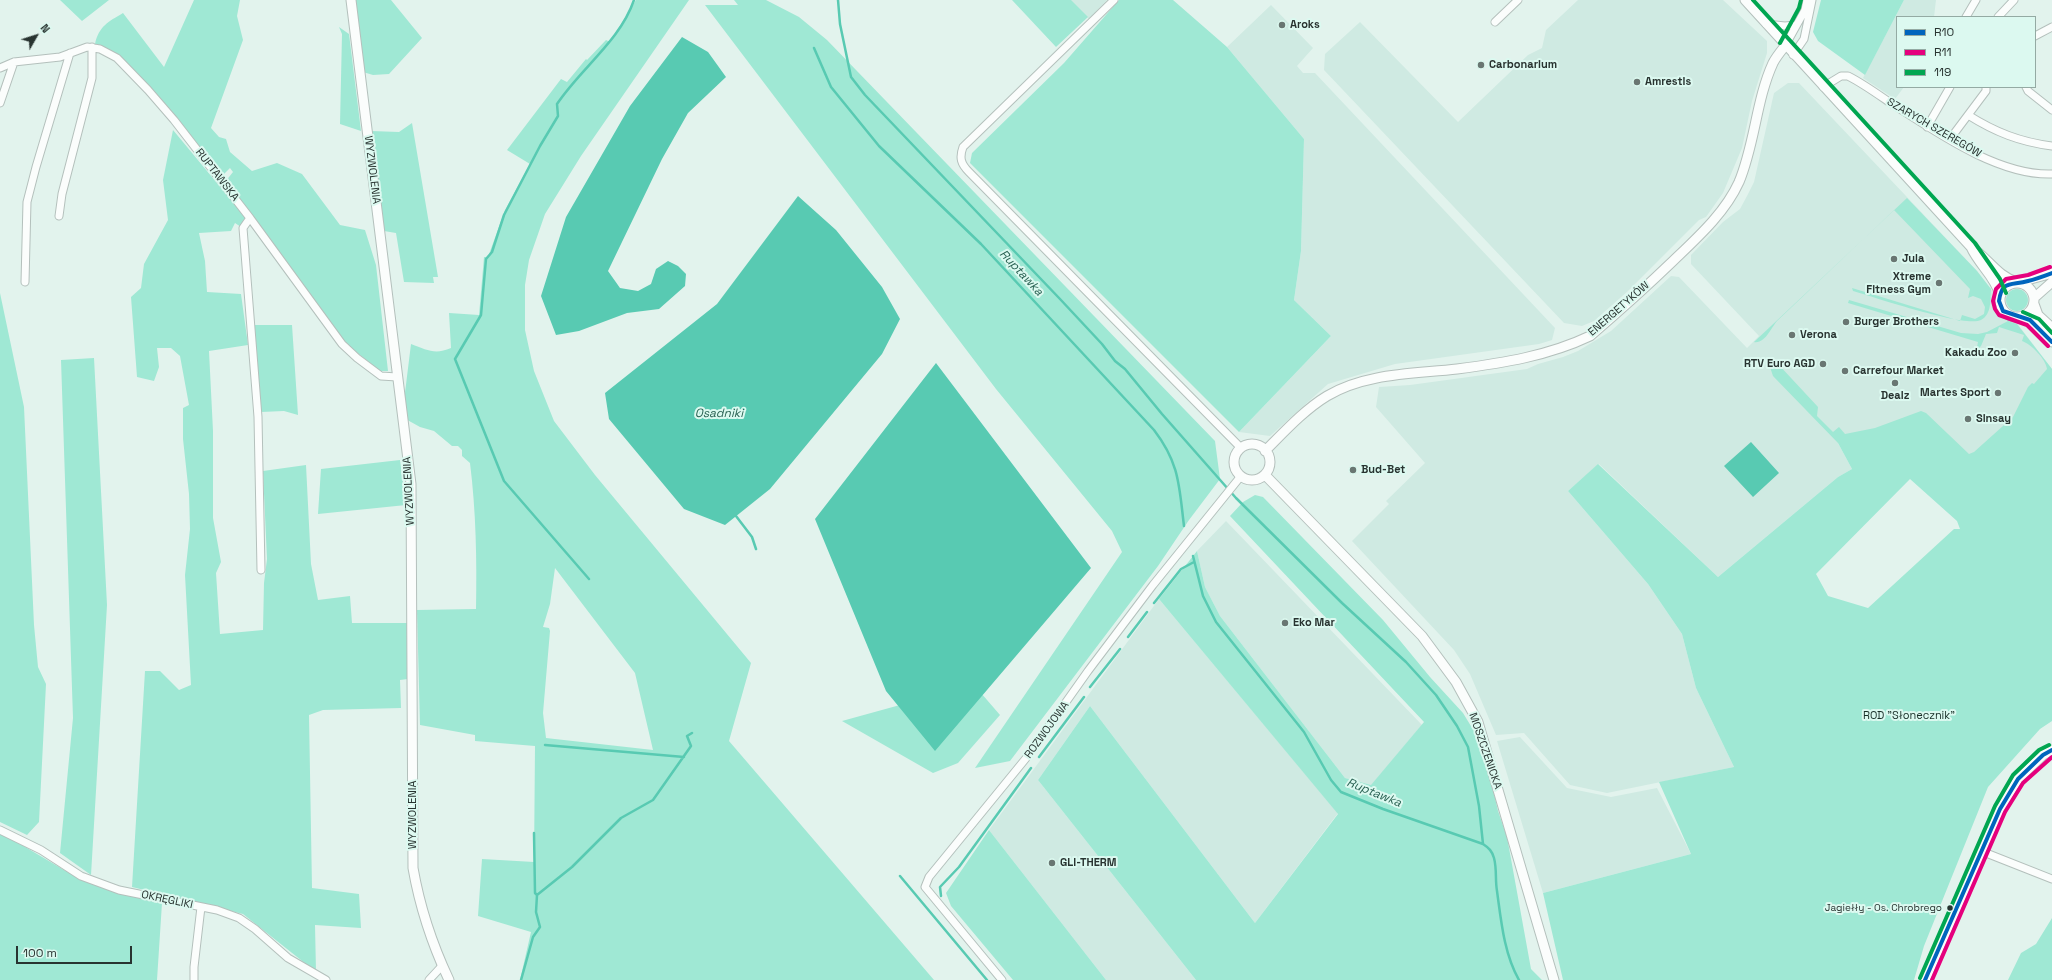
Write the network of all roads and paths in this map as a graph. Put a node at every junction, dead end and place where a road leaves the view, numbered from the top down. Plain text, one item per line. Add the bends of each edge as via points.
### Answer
1 (351, 0) edge
2 (1114, 0) edge
3 (1518, 0) edge
4 (1745, 0) edge
5 (1807, 0) edge
6 (1812, 0) edge
7 (1976, 0) edge
8 (2014, 0) edge
9 (1967, 16) edge
10 (1999, 16) edge
11 (1495, 22) dead end
12 (1766, 24) junction
13 (1795, 25) junction
14 (2052, 27) edge
15 (2036, 35) edge
16 (1785, 46) junction
17 (92, 47) junction
18 (70, 53) junction
19 (1793, 55) junction
20 (14, 62) junction
21 (0, 68) edge
22 (1823, 87) junction
23 (1949, 88) edge
24 (1986, 88) edge
25 (2026, 88) edge
26 (0, 103) edge
27 (2052, 110) edge
28 (1968, 115) junction
29 (1928, 127) junction
30 (1950, 139) junction
31 (2052, 146) edge
32 (2052, 174) edge
33 (59, 216) dead end
34 (250, 218) junction
35 (1972, 247) junction
36 (2052, 273) edge
37 (25, 282) dead end
38 (2018, 282) junction
39 (2052, 282) edge
40 (2000, 295) junction
41 (2034, 301) junction
42 (2020, 317) junction
43 (2052, 328) edge
44 (2052, 342) edge
45 (397, 376) junction
46 (1241, 448) junction
47 (1265, 451) junction
48 (1241, 476) junction
49 (1263, 476) junction
50 (261, 570) dead end
51 (2052, 750) edge
52 (0, 830) edge
53 (1981, 851) junction
54 (2052, 879) edge
55 (201, 907) junction
56 (442, 966) junction
57 (322, 979) edge
58 (194, 980) edge
59 (429, 980) edge
60 (449, 980) edge
61 (1002, 980) edge
62 (1554, 980) edge
63 (1925, 980) edge

1 - 45 street, WYZWOLENIA
2 - 46 street via 963,147 960,158 969,172
3 - 11 street
4 - 12 street
5 - 13 street via 1805,10
6 - 19 street via 1804,39
7 - 9 street
8 - 10 street
12 - 13 street
12 - 16 street
13 - 16 street
14 - 15 street
16 - 19 street
16 - 47 street, ENERGETYKÓW via 1767,79 1739,182 1727,201 1692,244 1590,336 1572,345 1536,356 1458,369 1402,374 1346,388 1327,396 1300,417
17 - 18 street
17 - 33 street via 92,78 62,194
17 - 34 street, RUPTAWSKA via 117,58 148,90
18 - 20 street via 50,59
18 - 37 street via 27,202
19 - 22 street
20 - 21 street
20 - 26 street
22 - 29 street, SZARYCH SZEREGÓW via 1841,76 1848,76
22 - 35 street
23 - 29 street
24 - 28 street
25 - 27 street
28 - 30 street
28 - 31 street via 2007,136 2026,143
29 - 30 street, SZARYCH SZEREGÓW
30 - 32 street, SZARYCH SZEREGÓW via 2014,170
34 - 45 street, RUPTAWSKA via 342,344 379,375
34 - 50 street via 243,228 258,418
35 - 38 street via 2006,279
35 - 40 street via 1976,259 1996,283
36 - 38 street
38 - 40 street via 2005,287
38 - 41 street via 2028,286
39 - 41 street
40 - 42 street via 2003,310 2011,316
41 - 42 street via 2029,312
41 - 43 street via 2038,315
42 - 44 street via 2035,324
45 - 56 street, WYZWOLENIA via 411,484 413,868 418,901
46 - 47 street via 1251,444
46 - 48 street via 1234,462
47 - 49 street via 1269,467
48 - 49 street via 1252,480
48 - 61 street, ROZWOJOWA via 1134,610 1027,757 929,877 925,887
49 - 62 street, MOSZCZENICKA via 1267,477 1422,636 1456,682 1478,722
51 - 53 street via 2043,755 2018,779 2000,809
52 - 55 street, OKRĘGLIKI via 42,850 82,876 119,890
53 - 54 street
53 - 63 street
55 - 57 street, OKRĘGLIKI via 225,912 243,920 288,958
55 - 58 street
56 - 59 street
56 - 60 street, WYZWOLENIA

